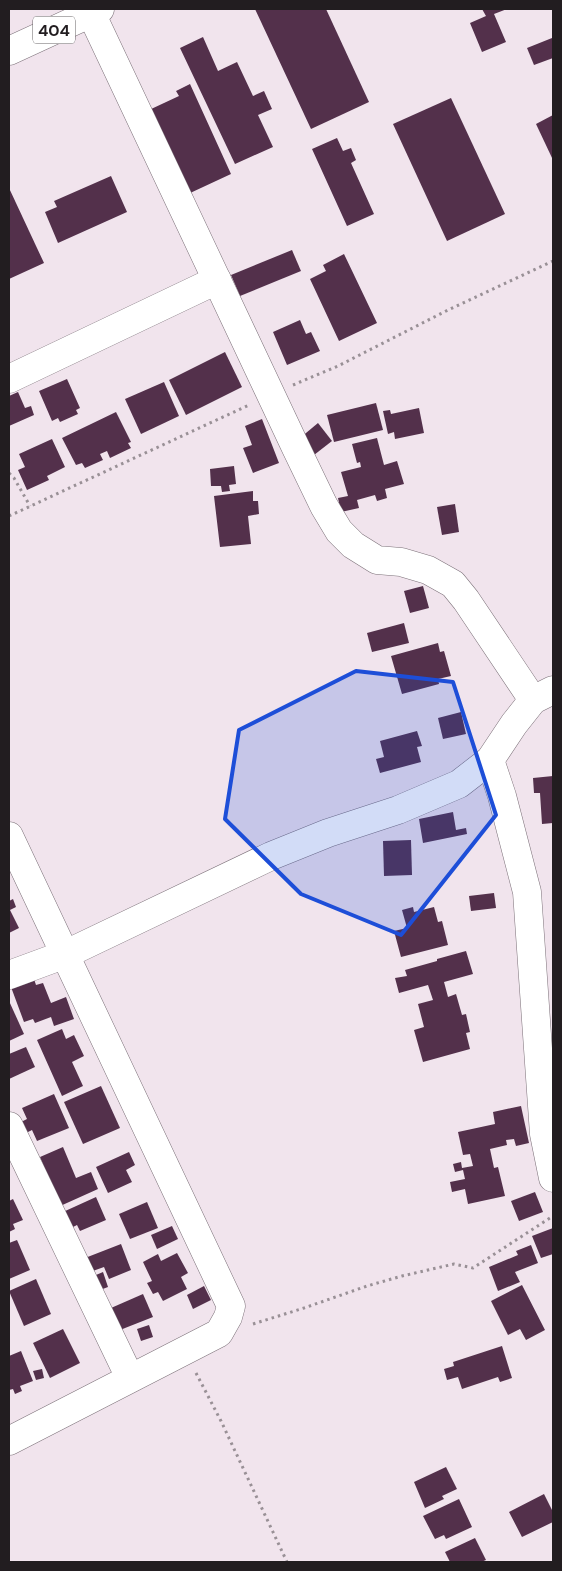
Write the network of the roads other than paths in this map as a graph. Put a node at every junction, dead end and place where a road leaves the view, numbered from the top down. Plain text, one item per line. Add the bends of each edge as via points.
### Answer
1 (96, 11) edge
2 (9, 51) edge
3 (217, 280) junction
4 (9, 380) edge
5 (543, 695) edge
6 (490, 760) junction
7 (9, 836) edge
8 (66, 954) junction
9 (9, 974) edge
10 (9, 1126) edge
11 (553, 1178) edge
12 (130, 1378) junction
13 (10, 1439) edge

1 - 2 main road, 404
1 - 3 main road
3 - 4 main road
3 - 5 main road via 324,506 339,531 353,545 377,560 401,562 428,570 453,584
5 - 6 main road via 514,724
6 - 8 main road via 459,784 271,856
6 - 11 main road via 527,892 544,1134
7 - 8 main road
8 - 9 main road
8 - 12 main road via 230,1306 219,1333
10 - 12 main road
12 - 13 main road

